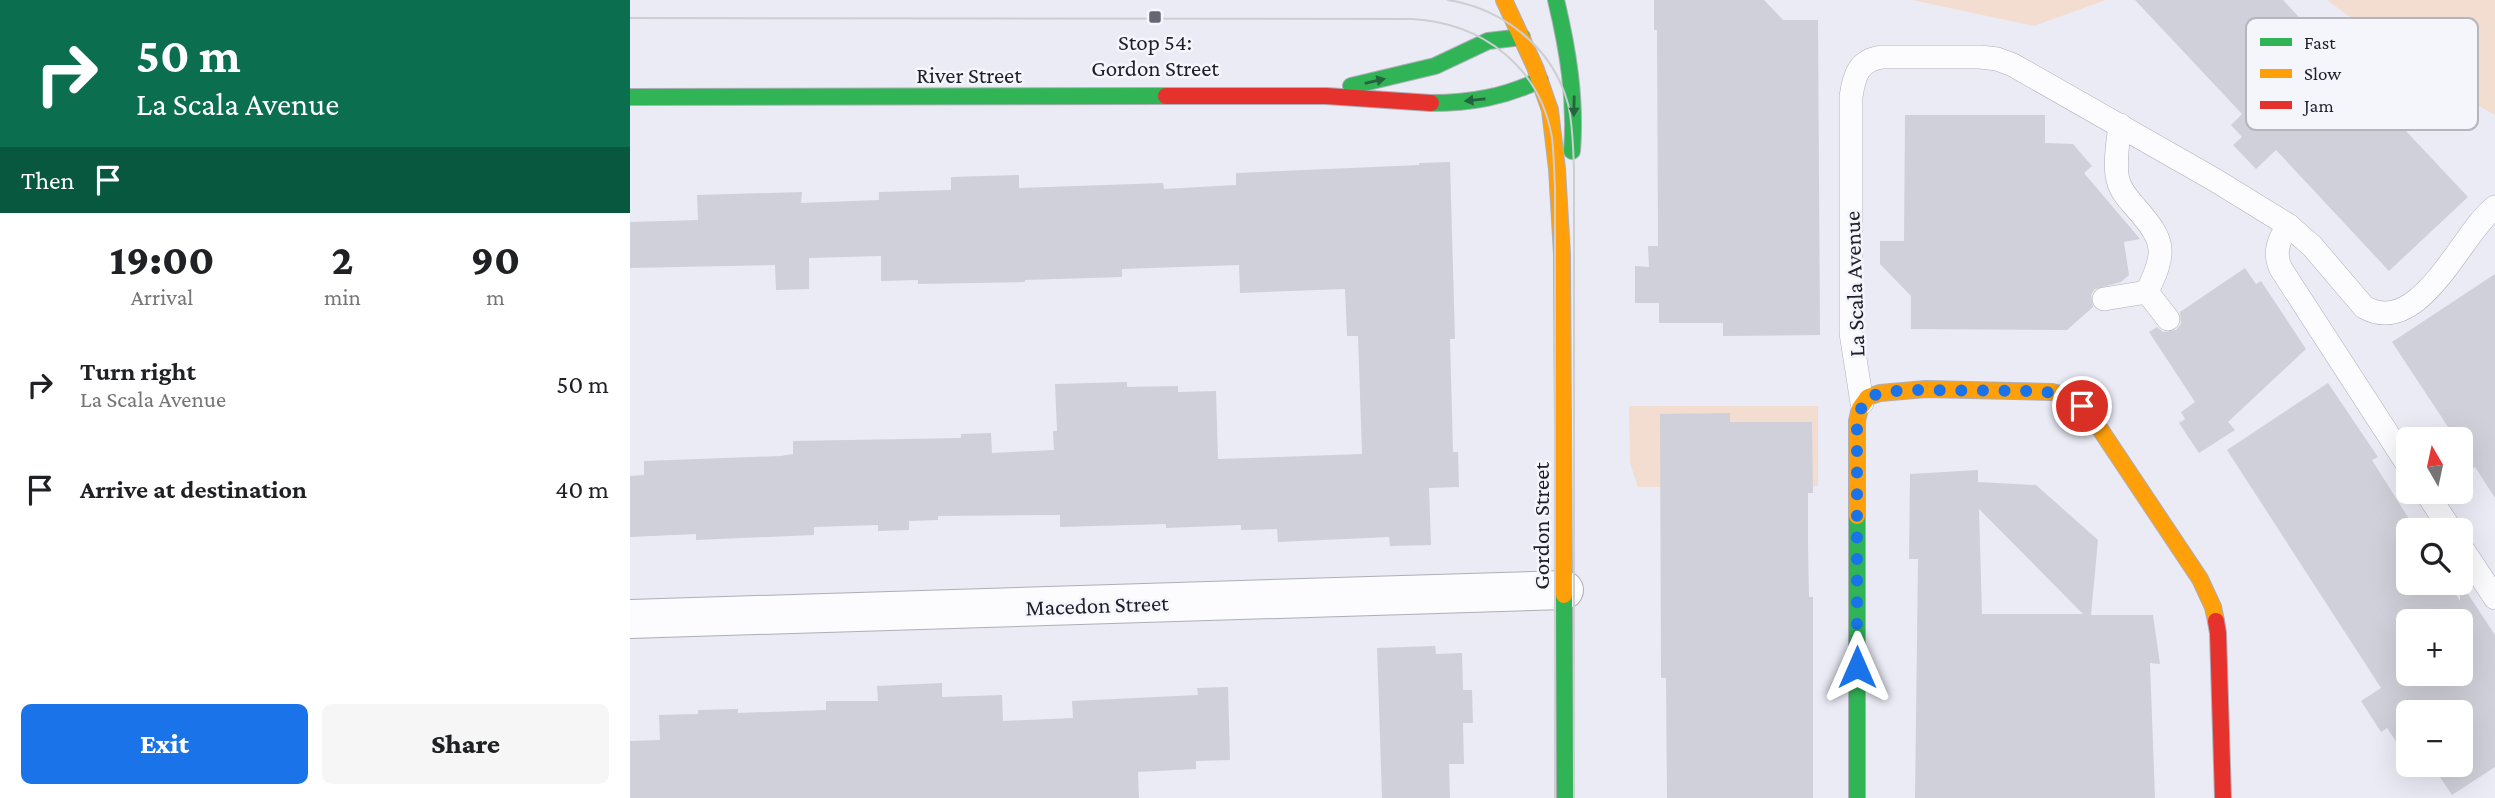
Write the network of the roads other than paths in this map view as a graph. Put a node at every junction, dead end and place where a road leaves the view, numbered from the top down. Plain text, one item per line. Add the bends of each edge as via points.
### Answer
1 (1504, 0) edge
2 (1556, 0) edge
3 (1534, 38) junction
4 (1568, 49) junction
5 (1540, 80) junction
6 (1308, 95) junction
7 (630, 97) edge
8 (2119, 125) junction
9 (2495, 207) edge
10 (2288, 225) junction
11 (1562, 254) junction
12 (2147, 292) junction
13 (2104, 299) dead end
14 (2168, 319) dead end
15 (1862, 403) junction
16 (2396, 446) edge
17 (2473, 565) edge
18 (1564, 590) junction
19 (2495, 598) edge
20 (630, 619) edge
21 (1565, 798) edge
22 (1857, 798) edge
23 (2222, 798) edge

1 - 3 street
2 - 4 street, Gordon Street
3 - 4 street
3 - 5 street, Gordon Street
6 -> 3 street, River Street via 1423,69 1488,41
4 - 5 street, River Street via 1554,70
4 -> 11 street, Gordon Street via 1574,114
5 -> 6 street, River Street via 1513,94 1455,103
5 - 11 street, Gordon Street via 1552,122
6 - 7 street, River Street
8 - 10 lane, La Scala Avenue
8 - 12 lane via 2119,182 2161,249 2159,267
8 - 15 lane, La Scala Avenue via 1997,59 1892,55 1870,59 1861,66 1851,97 1851,333
9 - 10 lane, La Scala Avenue via 2437,280 2410,303 2386,312 2364,307 2319,253
10 - 16 lane via 2278,244 2281,269
11 - 18 street, Gordon Street
12 - 13 lane
12 - 14 lane
15 - 22 street via 1857,421
15 - 23 street via 1873,394 1905,390 2052,392 2068,396 2088,411 2200,579 2213,607 2218,633
17 - 19 lane
18 - 20 street, Macedon Street
18 - 21 street, Gordon Street

